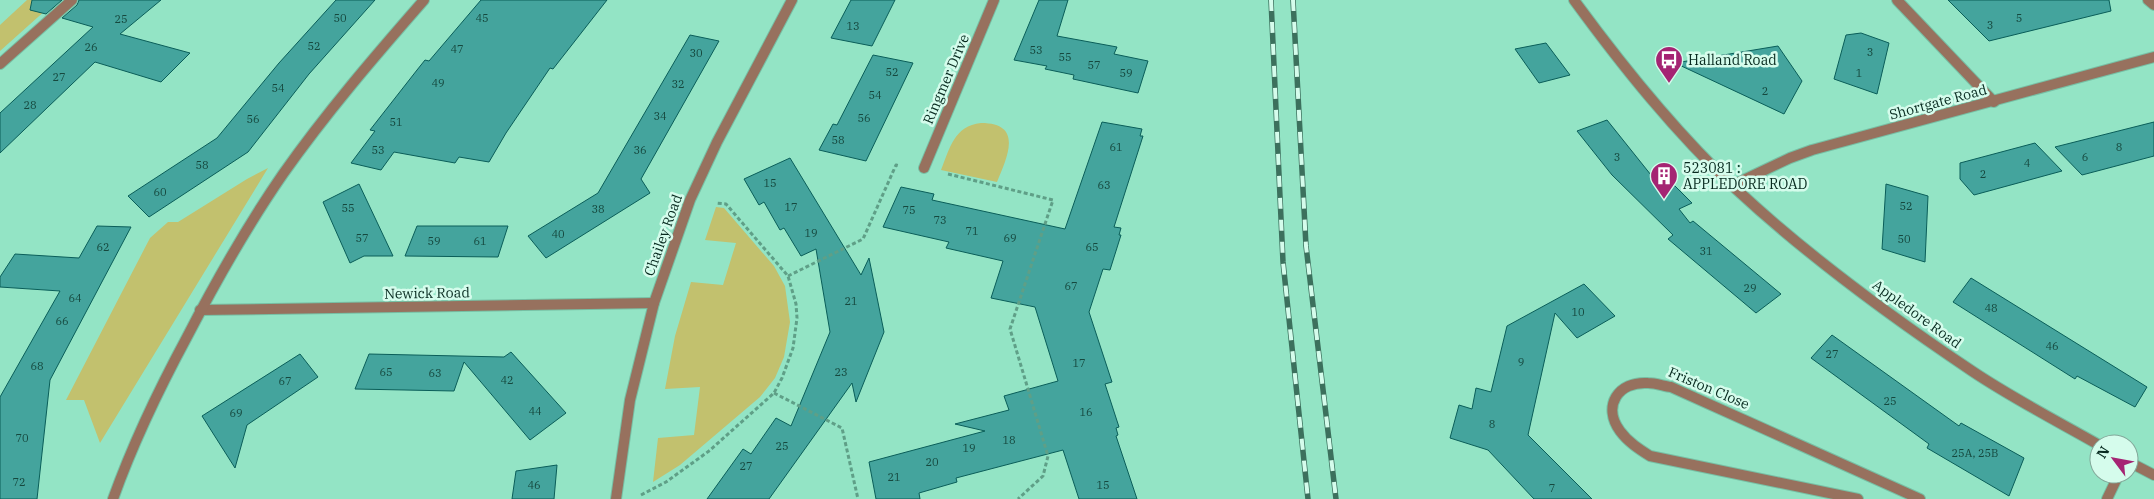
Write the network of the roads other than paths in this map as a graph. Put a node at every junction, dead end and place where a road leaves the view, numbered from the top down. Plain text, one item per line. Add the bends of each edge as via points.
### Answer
1 (72, 0) edge
2 (424, 0) edge
3 (792, 0) edge
4 (994, 0) edge
5 (1574, 0) edge
6 (1897, 0) edge
7 (2148, 0) edge
8 (2154, 5) edge
9 (2154, 57) edge
10 (0, 64) edge
11 (1994, 102) junction
12 (924, 168) road end
13 (1733, 185) junction
14 (654, 303) junction
15 (200, 310) junction
16 (2089, 439) edge
17 (2139, 468) edge
18 (2154, 476) edge
19 (2114, 484) edge
20 (113, 499) edge
21 (616, 499) edge
22 (1858, 499) edge
23 (1920, 499) edge
24 (2107, 499) edge

1 - 10 street
2 - 15 street via 312,135 267,198
3 - 14 street, Chailey Road via 704,168
4 - 12 street, Ringmer Drive
5 - 13 street via 1644,91
6 - 11 street
7 - 8 street
9 - 11 street, Shortgate Road
11 - 13 street, Shortgate Road via 1812,150
13 - 16 street, Appledore Road via 1807,251 1922,337 1973,372
14 - 15 street, Newick Road
14 - 21 street, Chailey Road via 630,400
15 - 20 street via 155,400
17 - 18 street
19 - 24 street
22 - 23 street, Friston Close via 1650,456 1638,451 1621,436 1611,411 1613,400 1620,389 1631,383 1662,384

